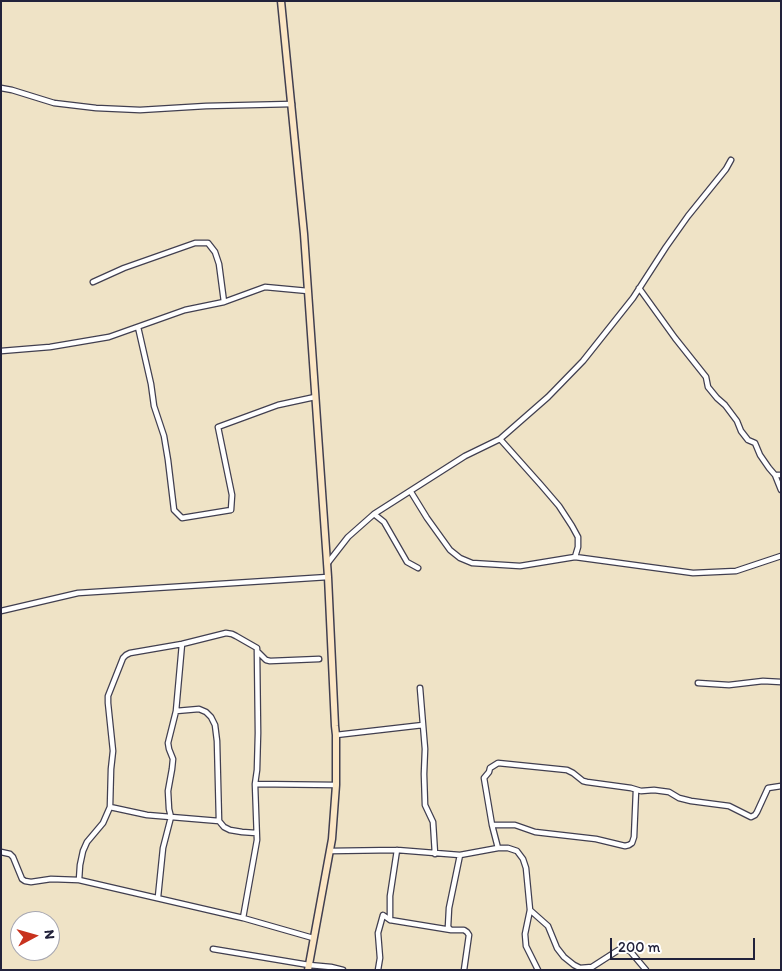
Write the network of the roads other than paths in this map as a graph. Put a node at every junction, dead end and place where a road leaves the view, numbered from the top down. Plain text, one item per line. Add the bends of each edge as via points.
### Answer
1 (281, 1) edge
2 (1, 88) edge
3 (292, 104) junction
4 (731, 160) dead end
5 (93, 282) dead end
6 (640, 288) junction
7 (308, 291) junction
8 (224, 302) junction
9 (138, 327) junction
10 (1, 351) edge
11 (315, 397) junction
12 (500, 439) junction
13 (778, 475) edge
14 (781, 490) edge
15 (410, 492) junction
16 (374, 514) junction
17 (781, 556) edge
18 (575, 557) junction
19 (327, 564) junction
20 (418, 568) dead end
21 (328, 576) junction
22 (1, 611) edge
23 (182, 644) junction
24 (256, 651) junction
25 (319, 659) dead end
26 (781, 682) edge
27 (698, 683) dead end
28 (420, 688) dead end
29 (176, 711) junction
30 (423, 725) junction
31 (336, 735) junction
32 (255, 784) junction
33 (336, 786) junction
34 (781, 786) edge
35 (636, 790) junction
36 (110, 807) junction
37 (171, 817) junction
38 (219, 821) junction
39 (492, 825) junction
40 (256, 833) junction
41 (498, 848) junction
42 (396, 850) junction
43 (330, 851) junction
44 (1, 852) edge
45 (435, 854) junction
46 (460, 856) junction
47 (79, 880) junction
48 (158, 897) junction
49 (530, 910) junction
50 (243, 918) junction
51 (390, 920) junction
52 (451, 930) junction
53 (313, 938) junction
54 (213, 949) dead end
55 (308, 967) edge
56 (343, 970) edge
57 (378, 970) edge
58 (464, 970) edge
59 (538, 970) edge
60 (646, 970) edge

1 - 3 main road
2 - 3 street via 54,103 140,110
3 - 7 main road
4 - 6 street via 688,216
5 - 8 street via 150,259 208,243 219,264
6 - 12 street via 583,361
6 - 13 street via 706,377 708,387 725,405 748,440 755,443 769,468
7 - 8 street via 265,287
7 - 11 main road
8 - 9 street via 185,310
9 - 10 street via 110,337
9 - 11 street via 154,406 164,436 174,510 182,518 231,510 232,495 218,427 278,405
11 - 19 main road
12 - 15 street via 465,456
12 - 18 street via 559,506 572,526 578,537
13 - 14 street
15 - 16 street
15 - 18 street via 450,550 466,561 520,566
16 - 19 street via 348,537
16 - 20 street via 384,522 407,562
17 - 18 street via 736,571 693,573
19 - 21 main road
21 - 22 street via 78,593
21 - 31 main road
23 - 24 street via 226,633 257,648
23 - 29 street
23 - 36 street via 130,653 123,658 108,696 113,751
24 - 25 street via 270,662
24 - 32 street via 258,733
26 - 27 street
28 - 30 street
29 - 37 street via 168,743 172,759 168,791
29 - 38 street via 198,709 206,712 215,725
30 - 31 street
30 - 45 street via 426,805 433,822
31 - 33 main road
32 - 33 street
32 - 40 street
33 - 43 main road
34 - 35 street via 768,788 757,812 751,817 729,806 690,801 668,792
35 - 39 street via 634,838 632,844 625,846 535,832 515,825
35 - 39 street via 583,781 567,770 498,763 484,778
36 - 37 street
36 - 47 street via 83,851
37 - 38 street
37 - 48 street via 163,848
38 - 40 street via 230,830
39 - 41 street
40 - 50 street
41 - 46 street
41 - 49 street via 517,851 523,859
42 - 43 street
42 - 45 street
42 - 51 street
43 - 53 main road
44 - 47 street via 13,857 25,881
45 - 46 street
46 - 52 street via 448,914
47 - 48 street
48 - 50 street
49 - 59 street via 526,946
49 - 60 street via 548,926 557,948 574,965 592,967 624,949 630,951
50 - 53 street
51 - 52 street
51 - 57 street via 383,915 378,933
52 - 58 street via 464,930 469,935
53 - 55 main road
54 - 55 street
55 - 56 street

